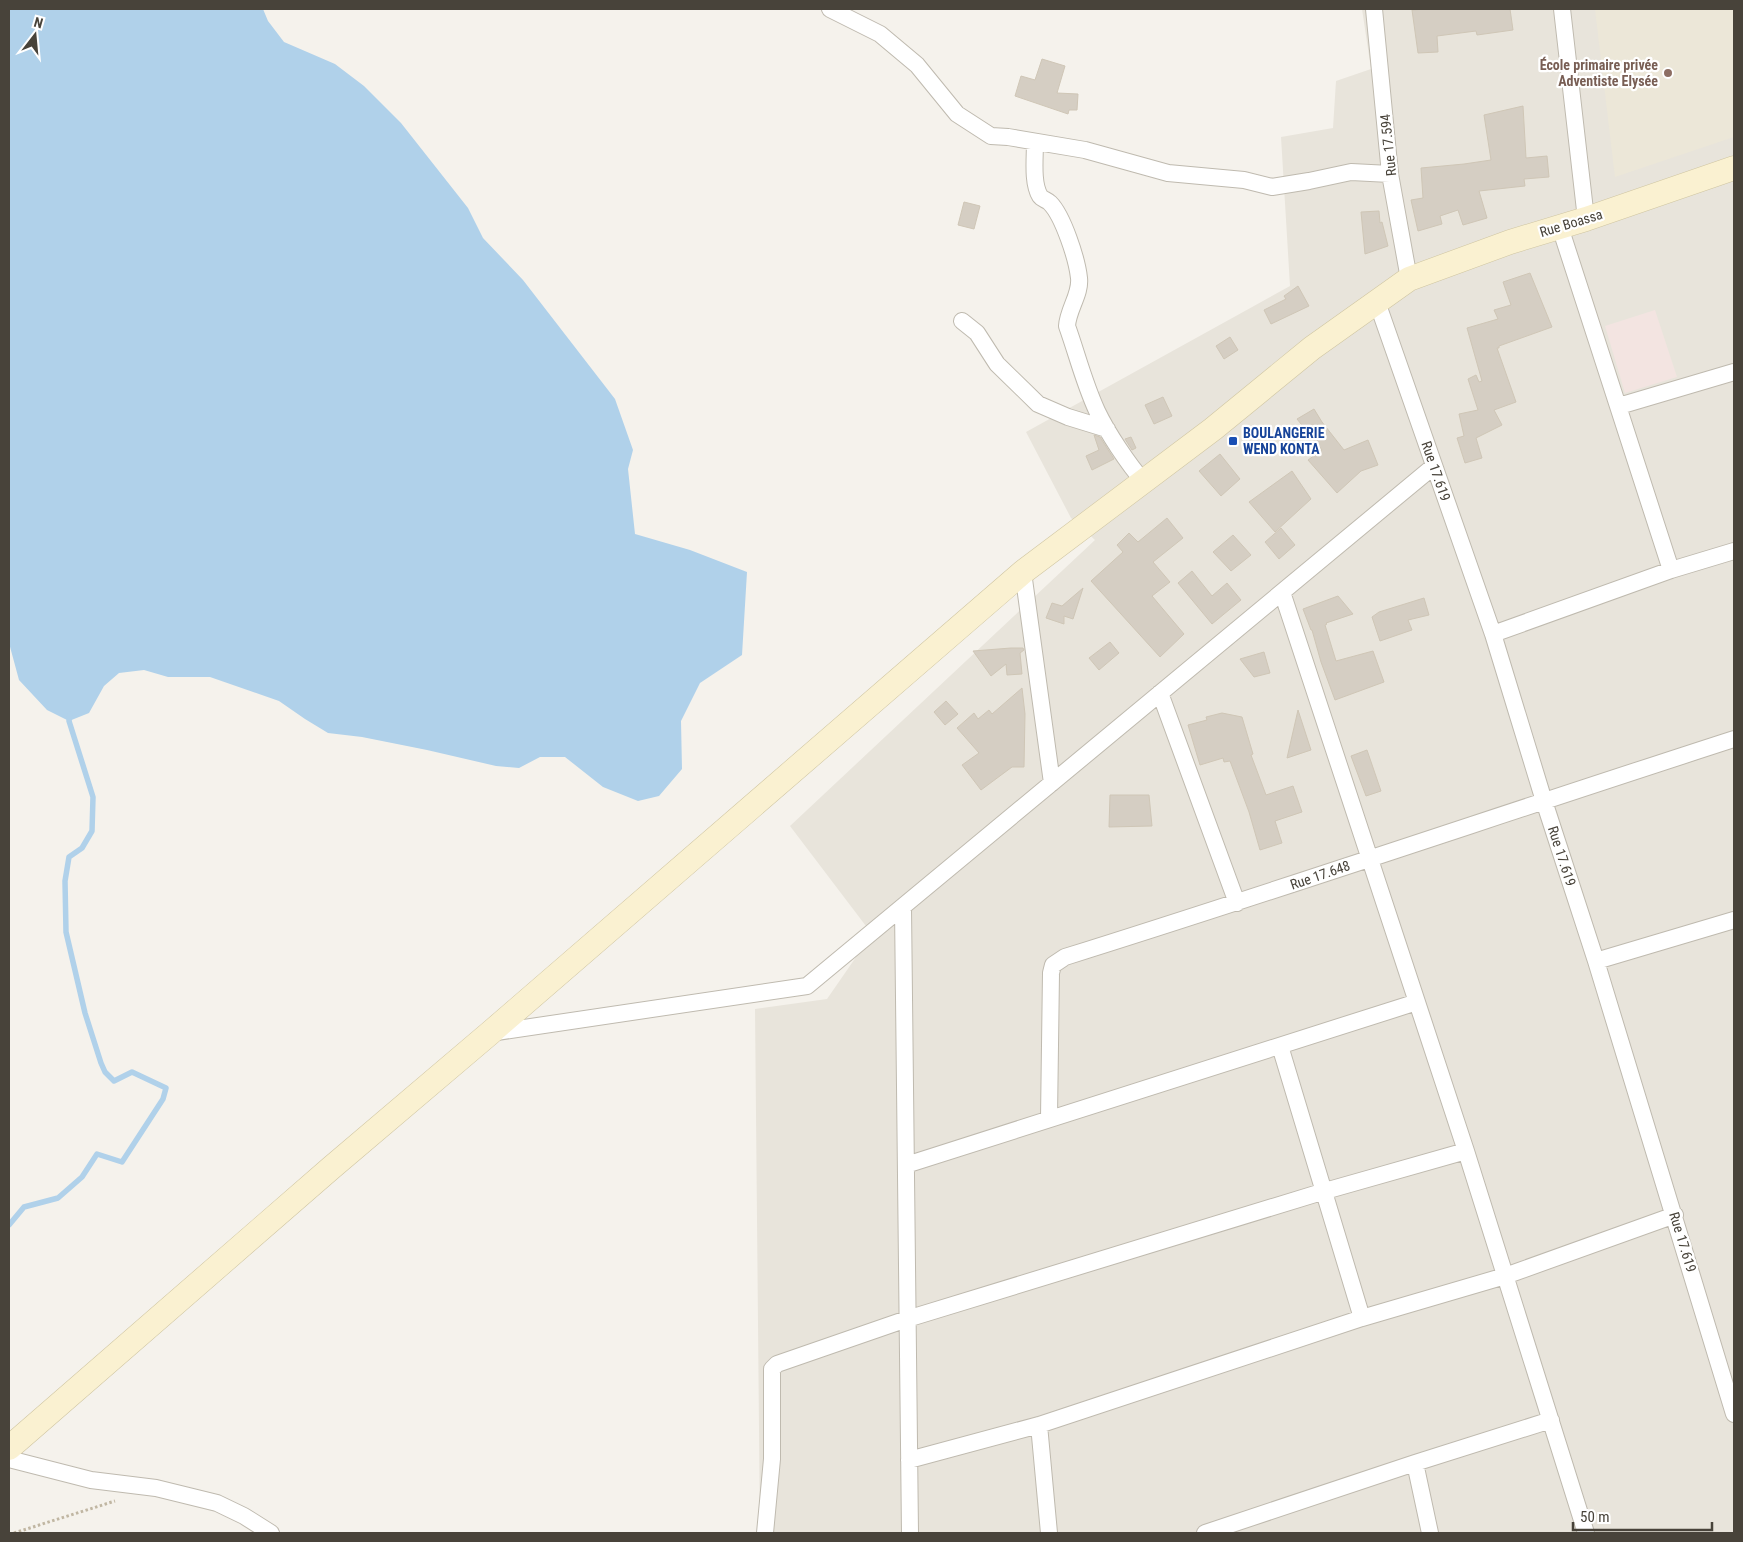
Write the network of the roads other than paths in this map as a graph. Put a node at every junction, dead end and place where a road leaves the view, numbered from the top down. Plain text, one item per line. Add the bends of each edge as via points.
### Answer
1 (830, 9) edge
2 (1374, 9) edge
3 (1562, 9) edge
4 (1035, 142) junction
5 (1734, 168) edge
6 (1390, 174) junction
7 (1586, 219) junction
8 (1560, 227) junction
9 (1409, 279) junction
10 (1377, 302) junction
11 (962, 321) dead end
12 (1734, 372) edge
13 (1619, 406) junction
14 (1107, 429) junction
15 (1434, 466) junction
16 (1144, 482) junction
17 (1734, 551) edge
18 (1671, 570) junction
19 (1023, 572) junction
20 (1282, 592) junction
21 (1493, 634) junction
22 (1160, 693) junction
23 (1734, 739) edge
24 (1052, 783) junction
25 (1544, 801) junction
26 (1369, 858) junction
27 (1237, 903) junction
28 (903, 908) junction
29 (1734, 920) edge
30 (1596, 960) junction
31 (1417, 1002) junction
32 (490, 1033) junction
33 (1280, 1046) junction
34 (1049, 1118) junction
35 (1466, 1151) junction
36 (906, 1165) junction
37 (1325, 1191) junction
38 (1675, 1215) junction
39 (1505, 1276) junction
40 (1362, 1318) junction
41 (907, 1320) junction
42 (1734, 1414) edge
43 (1551, 1420) junction
44 (1039, 1425) junction
45 (9, 1448) edge
46 (9, 1459) edge
47 (909, 1460) junction
48 (1415, 1462) junction
49 (271, 1533) edge
50 (766, 1533) edge
51 (910, 1533) edge
52 (1049, 1533) edge
53 (1205, 1533) edge
54 (1430, 1533) edge
55 (1586, 1533) edge

1 - 4 street via 880,34 917,65 957,114 977,128 991,136
2 - 6 street, Rue 17.594
3 - 7 street
4 - 6 street via 1085,150 1168,173 1244,180 1272,187 1350,172
4 - 14 street via 1035,177 1040,196 1050,203 1062,223 1080,280 1067,326 1086,382
5 - 7 street, Rue Boassa
6 - 9 street, Rue 17.594
7 - 8 street, Rue Boassa
8 - 9 street, Rue Boassa
8 - 13 street
9 - 10 street, Rue Boassa
10 - 15 street, Rue 17.619
10 - 16 street, Rue Boassa via 1312,348
11 - 14 street via 977,334 996,364 1038,404
12 - 13 street
13 - 18 street
14 - 16 street
15 - 20 street
15 - 21 street, Rue 17.619
16 - 19 street, Rue Boassa
17 - 18 street
18 - 21 street
19 - 24 street
19 - 32 street, Rue Boassa
20 - 22 street
20 - 26 street
21 - 25 street, Rue 17.619
22 - 24 street
22 - 27 street
23 - 25 street, Rue 17.648
24 - 28 street
25 - 26 street, Rue 17.648
25 - 30 street, Rue 17.619
26 - 27 street, Rue 17.648
26 - 31 street
27 - 34 street, Rue 17.648 via 1065,957 1053,966 1050,973
28 - 32 street via 804,988
28 - 36 street
29 - 30 street
30 - 38 street, Rue 17.619
31 - 33 street
31 - 35 street
32 - 45 street, Rue Boassa
33 - 34 street
33 - 37 street
34 - 36 street
35 - 37 street
35 - 39 street
36 - 41 street
37 - 40 street
37 - 41 street
38 - 39 street
38 - 42 street, Rue 17.619
39 - 40 street
39 - 43 street
40 - 44 street
41 - 47 street
41 - 50 street via 773,1367 772,1459
43 - 48 street
43 - 55 street
44 - 47 street
44 - 52 street
46 - 49 street via 91,1480 156,1488 217,1503
47 - 51 street
48 - 53 street
48 - 54 street

